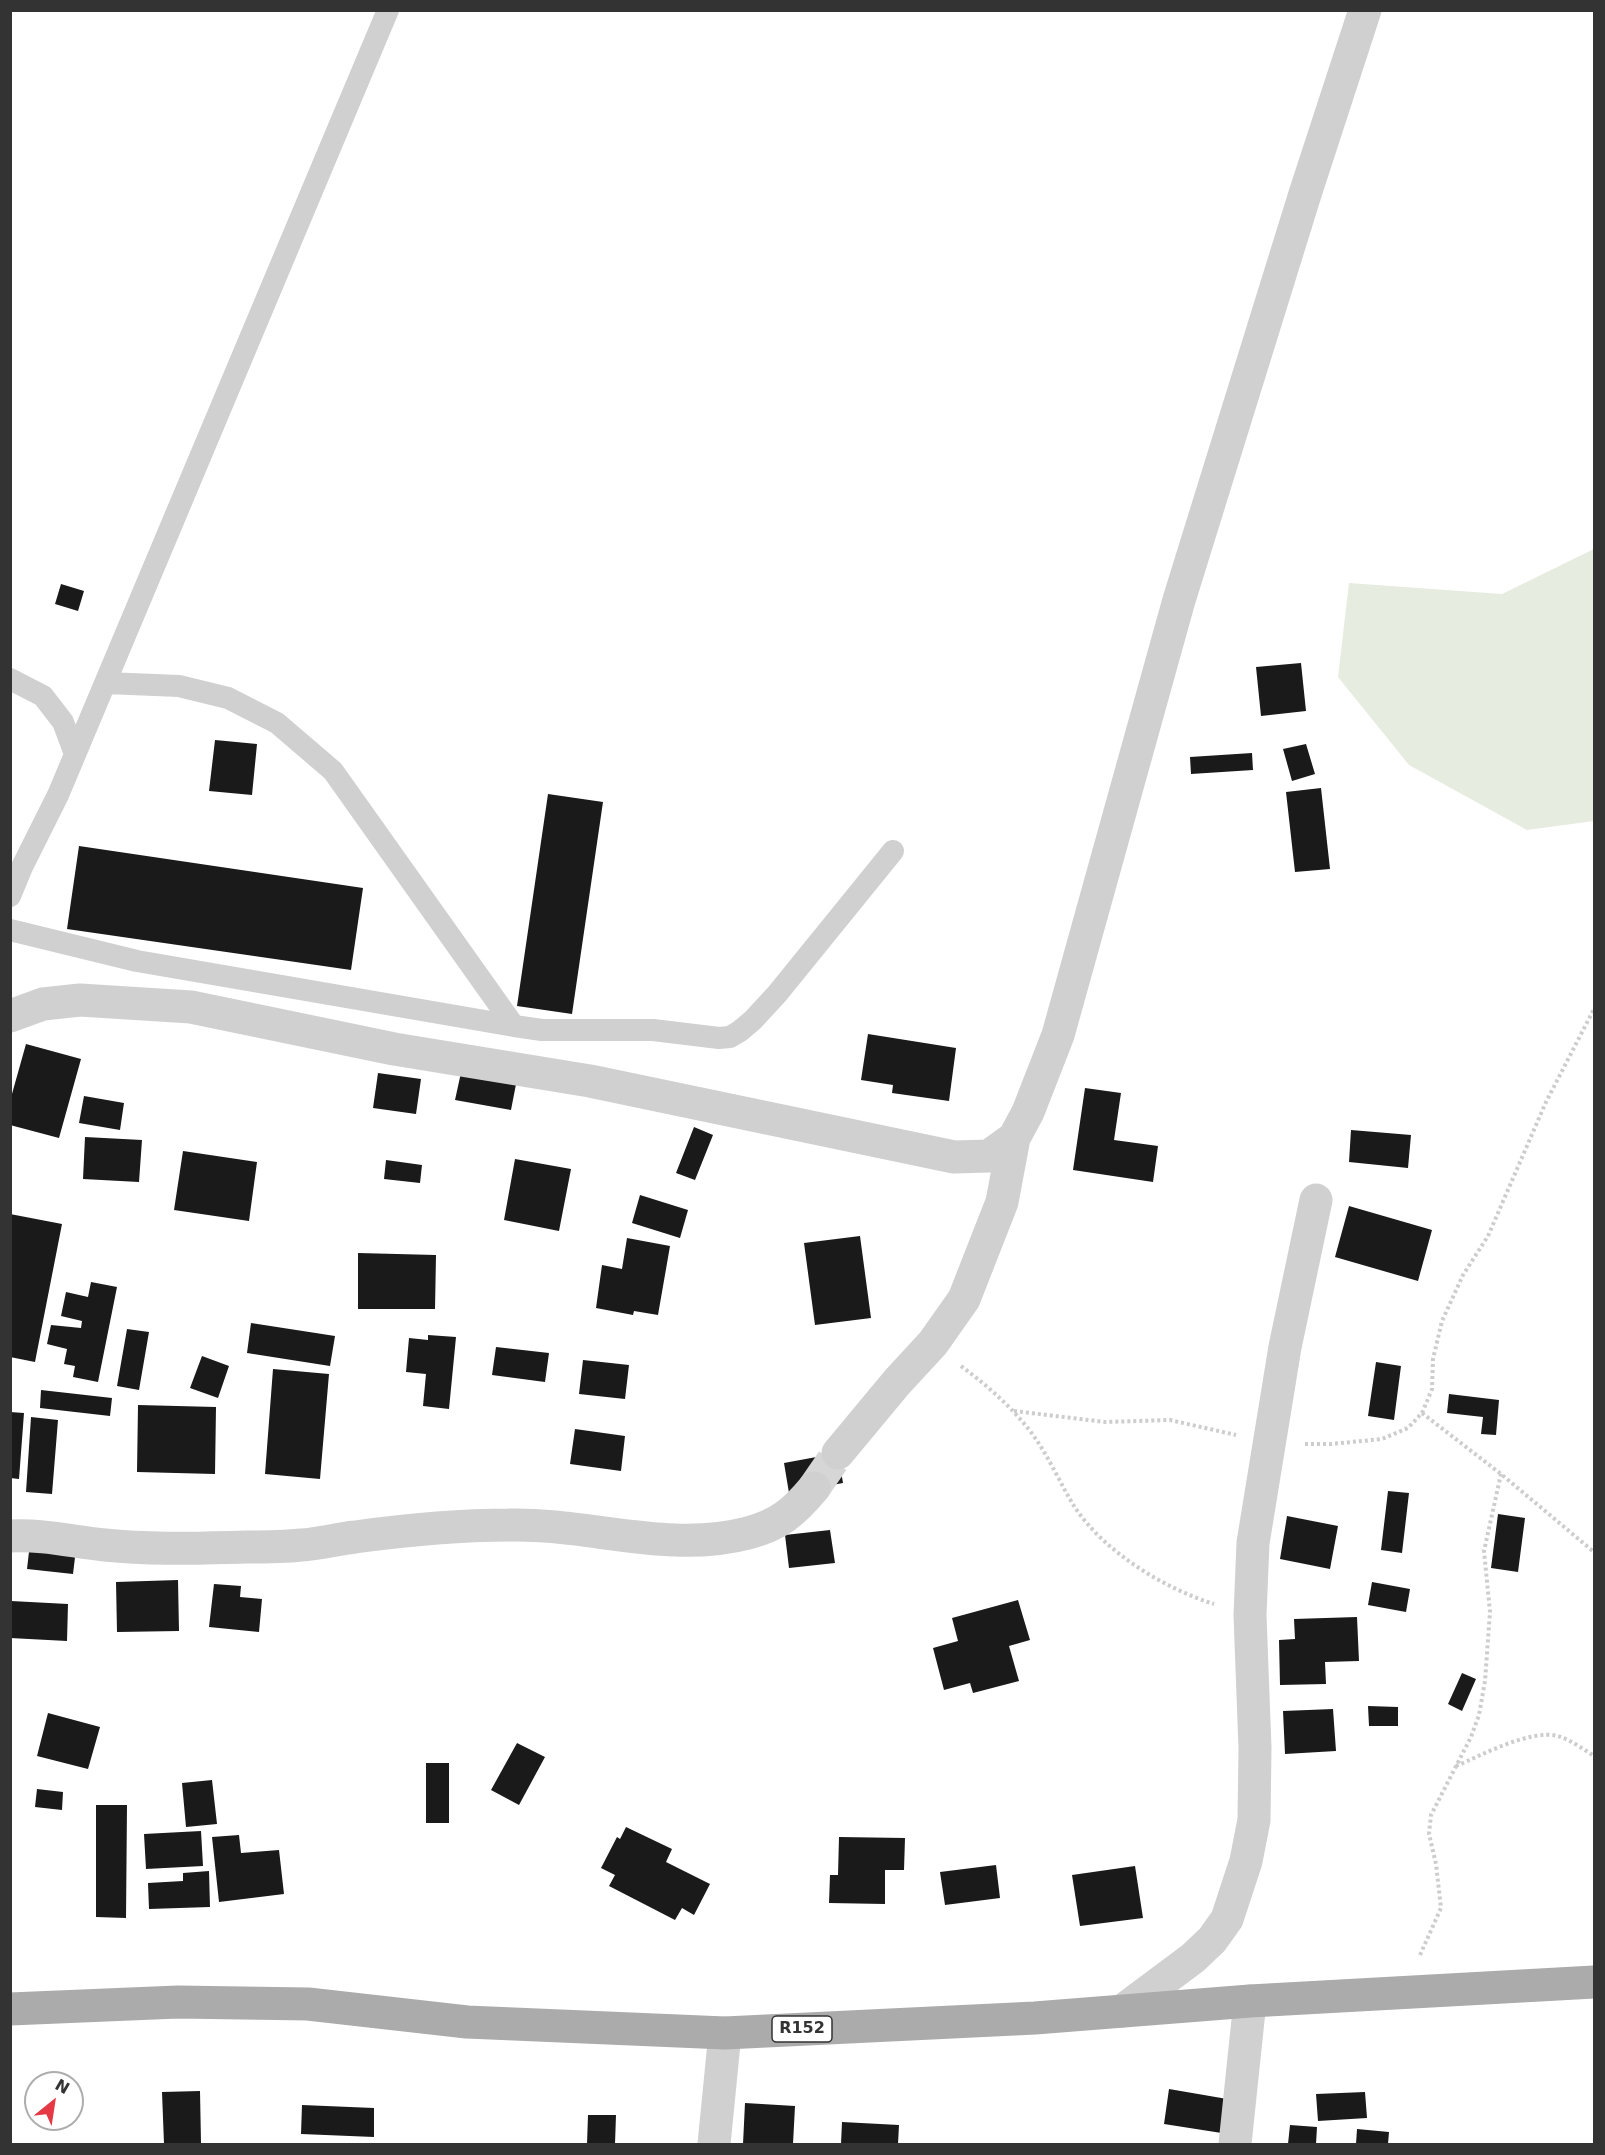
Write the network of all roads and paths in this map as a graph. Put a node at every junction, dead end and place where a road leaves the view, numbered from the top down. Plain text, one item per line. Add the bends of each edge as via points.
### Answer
1 (388, 10) edge
2 (1365, 10) edge
3 (10, 679) edge
4 (106, 683) junction
5 (75, 754) junction
6 (893, 851) dead end
7 (10, 896) edge
8 (10, 930) edge
9 (1594, 1009) edge
10 (10, 1016) edge
11 (514, 1026) junction
12 (1014, 1138) junction
13 (1316, 1200) dead end
14 (933, 1343) junction
15 (1014, 1411) junction
16 (1422, 1413) junction
17 (1269, 1444) junction
18 (838, 1453) tunnel mouth
19 (1501, 1474) junction
20 (814, 1488) tunnel mouth
21 (10, 1536) edge
22 (1594, 1552) edge
23 (1250, 1616) junction
24 (1594, 1756) edge
25 (1455, 1766) junction
26 (1594, 1982) edge
27 (1410, 1992) junction
28 (1250, 2001) junction
29 (10, 2009) edge
30 (1122, 2011) junction
31 (725, 2033) junction
32 (714, 2145) edge
33 (1235, 2145) edge

1 - 4 lane
2 - 12 street via 1179,600 1058,1035 1028,1113
3 - 5 lane via 43,696 63,722
4 - 5 lane
4 - 11 lane via 179,686 228,698 277,723 333,771
5 - 7 lane
6 - 11 lane via 777,994 747,1026 730,1037 653,1030 542,1030
8 - 11 lane via 137,962
9 - 16 path via 1546,1102 1488,1236 1463,1275 1442,1321 1433,1359 1432,1389
10 - 12 street via 43,1004 80,1000 191,1007 394,1049 590,1081 954,1157 989,1156
12 - 14 street via 1002,1202 982,1256 964,1299
13 - 17 street
14 - 15 path
14 - 18 street
15 - 17 path via 1105,1422 1170,1420
15 - 23 path via 1035,1437 1075,1507 1104,1541 1155,1578 1203,1601
16 - 17 path via 1408,1428 1382,1439
16 - 19 path
17 - 23 street via 1253,1543
19 - 22 path
19 - 25 path via 1484,1551 1490,1611 1485,1681 1471,1737
20 - 21 street via 776,1524 747,1534 706,1540 657,1540 510,1524 250,1547 146,1547
23 - 30 street via 1255,1810 1246,1861 1227,1919 1212,1940
24 - 25 path via 1573,1742 1541,1735
25 - 27 path via 1431,1815 1429,1834 1441,1908
26 - 27 main road, R152
27 - 28 main road, R152
28 - 30 main road, R152
28 - 33 street
29 - 31 main road, R152 via 178,2002 308,2004 467,2022
30 - 31 main road, R152
31 - 32 street

